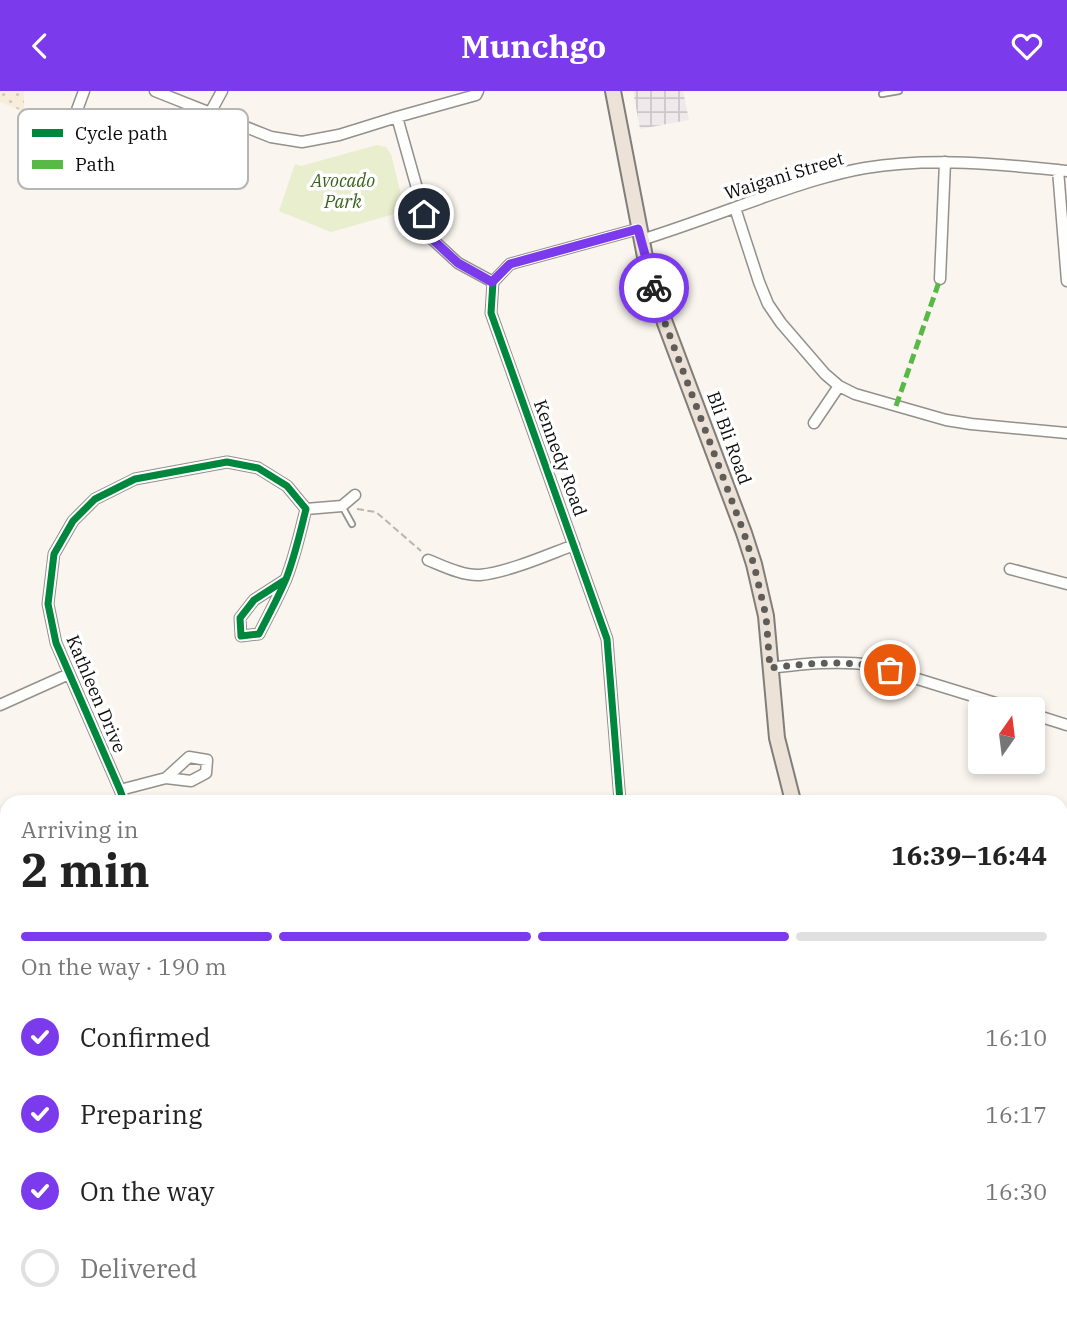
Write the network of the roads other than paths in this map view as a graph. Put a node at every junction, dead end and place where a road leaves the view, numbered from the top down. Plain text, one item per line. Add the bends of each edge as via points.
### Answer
1 (84, 91) edge
2 (155, 91) edge
3 (222, 91) edge
4 (478, 91) edge
5 (613, 91) edge
6 (899, 91) edge
7 (881, 94) dead end
8 (77, 109) edge
9 (201, 109) edge
10 (213, 109) edge
11 (397, 117) junction
12 (248, 128) edge
13 (945, 162) junction
14 (1062, 171) edge
15 (734, 208) junction
16 (640, 234) junction
17 (940, 279) dead end
18 (1067, 281) edge
19 (492, 282) junction
20 (839, 386) junction
21 (814, 423) dead end
22 (1067, 433) edge
23 (355, 495) dead end
24 (342, 506) junction
25 (306, 509) junction
26 (352, 524) dead end
27 (574, 545) junction
28 (428, 559) road end
29 (1010, 569) dead end
30 (285, 580) junction
31 (1067, 585) edge
32 (770, 668) junction
33 (69, 674) junction
34 (976, 697) edge
35 (0, 705) edge
36 (1045, 718) edge
37 (1067, 725) edge
38 (166, 778) dead end
39 (120, 790) junction
40 (122, 795) edge
41 (620, 795) edge
42 (791, 795) edge

1 - 8 street
2 - 9 street
3 - 10 street
4 - 11 street
5 - 16 main road, Bli Bli Road
6 - 7 lane
11 - 12 street via 302,142
11 - 19 street via 431,238 458,263
13 - 14 street, Waigani Street
13 - 15 street, Waigani Street via 835,174
13 - 17 street
14 - 18 street
15 - 16 street, Waigani Street
15 - 20 street via 768,304
16 - 19 street via 510,264
16 - 32 main road, Bli Bli Road via 665,323 754,565 766,616
19 - 27 street, Kennedy Road via 491,313
20 - 21 street
20 - 22 street via 946,420
23 - 24 street
24 - 25 street
24 - 26 lane
25 - 30 street
25 - 33 street, Kathleen Drive via 287,486 258,468 227,462 135,479 95,499 73,521 54,554 48,604 56,643
27 - 28 street via 478,575
27 - 41 street, Kennedy Road via 607,639
29 - 31 street
30 - 30 street via 259,634 242,636 240,618 254,600
32 - 34 street via 852,662
32 - 42 main road, Bli Bli Road via 777,738
33 - 35 street
33 - 39 street, Kathleen Drive
36 - 37 street
38 - 39 street
39 - 40 street, Kathleen Drive

